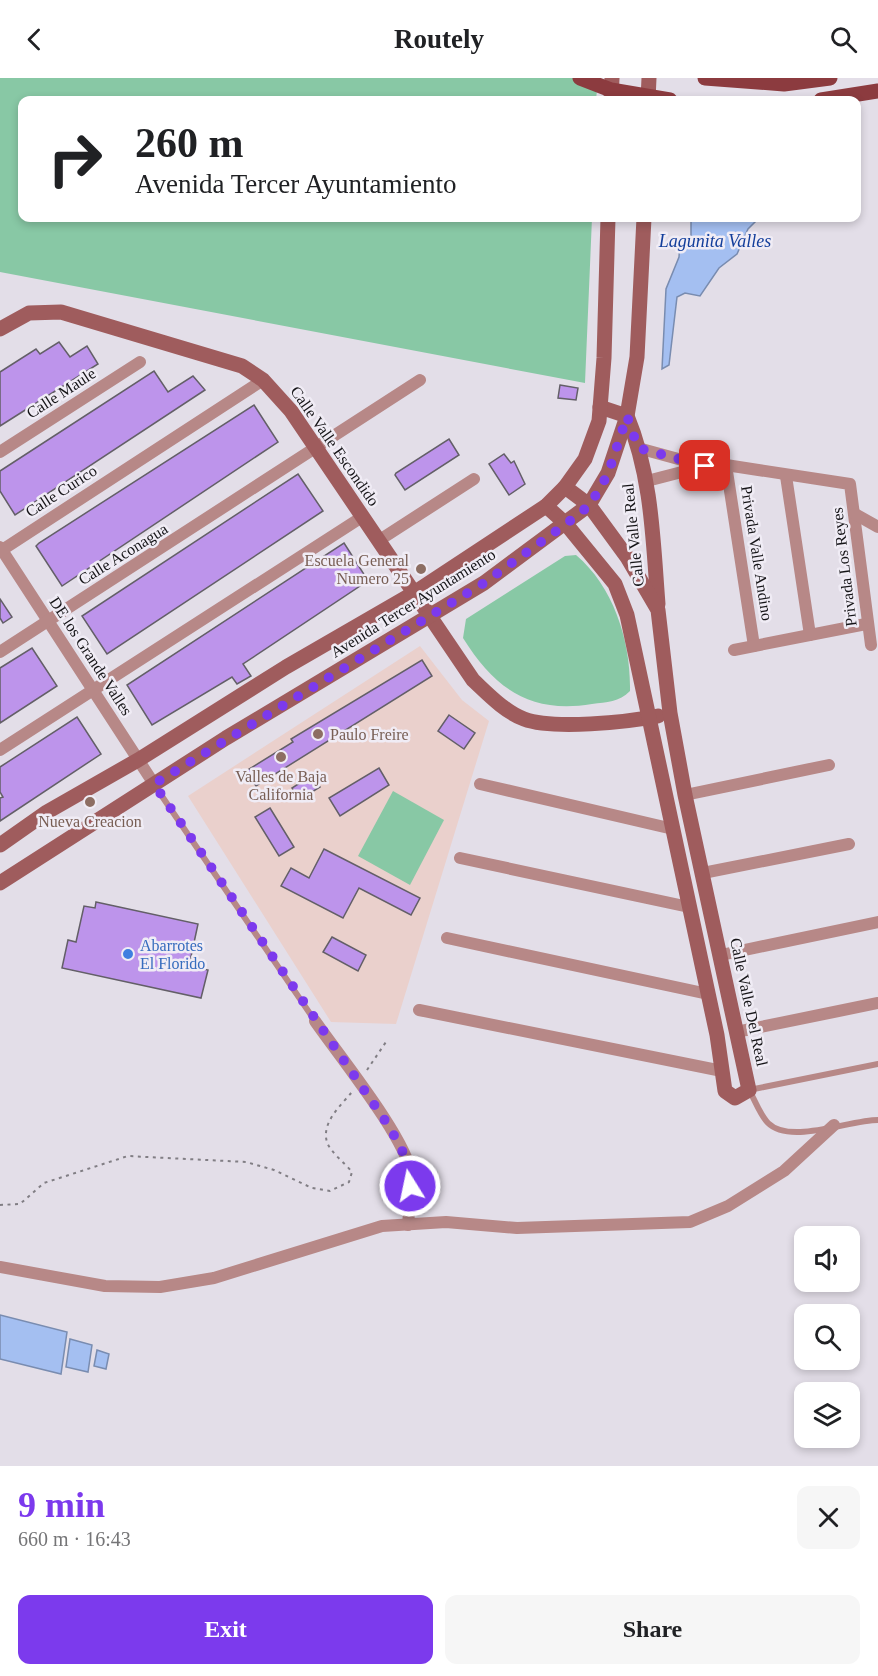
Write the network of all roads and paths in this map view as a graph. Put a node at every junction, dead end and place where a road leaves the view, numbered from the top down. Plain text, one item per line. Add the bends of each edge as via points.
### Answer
1 (580, 78) edge
2 (649, 78) edge
3 (705, 78) edge
4 (830, 78) edge
5 (611, 89) edge
6 (878, 91) edge
7 (637, 96) edge
8 (648, 96) edge
9 (846, 96) edge
10 (608, 222) edge
11 (644, 222) edge
12 (0, 329) edge
13 (140, 362) dead end
14 (263, 380) junction
15 (420, 380) dead end
16 (600, 407) junction
17 (627, 416) junction
18 (317, 448) junction
19 (638, 448) junction
20 (0, 452) edge
21 (726, 465) junction
22 (705, 466) junction
23 (786, 476) junction
24 (474, 479) dead end
25 (647, 481) junction
26 (850, 484) joint
27 (565, 487) junction
28 (590, 505) junction
29 (546, 506) junction
30 (855, 514) junction
31 (362, 517) junction
32 (566, 524) junction
33 (878, 527) edge
34 (378, 540) junction
35 (1, 548) edge
36 (414, 592) junction
37 (658, 610) junction
38 (430, 617) junction
39 (48, 620) junction
40 (866, 624) junction
41 (810, 635) junction
42 (871, 645) dead end
43 (754, 646) junction
44 (734, 650) dead end
45 (0, 652) edge
46 (94, 690) junction
47 (670, 713) junction
48 (650, 717) junction
49 (0, 750) edge
50 (138, 760) junction
51 (829, 765) dead end
52 (154, 784) junction
53 (480, 784) dead end
54 (685, 795) junction
55 (673, 829) junction
56 (849, 844) dead end
57 (0, 845) edge
58 (460, 858) dead end
59 (704, 873) junction
60 (0, 883) edge
61 (689, 907) junction
62 (878, 922) edge
63 (447, 938) dead end
64 (721, 955) junction
65 (708, 994) junction
66 (878, 1003) edge
67 (419, 1010) dead end
68 (315, 1021) joint
69 (736, 1032) junction
70 (388, 1039) dead end
71 (878, 1064) edge
72 (722, 1071) junction
73 (359, 1083) junction
74 (749, 1090) junction
75 (878, 1120) edge
76 (834, 1125) junction
77 (0, 1205) edge
78 (408, 1225) junction
79 (0, 1267) edge

1 - 5 main road
2 - 8 street
3 - 4 main road via 784,84
5 - 7 main road
6 - 9 main road
10 - 16 street, Avenida Tercer Ayuntamiento
11 - 17 street, Avenida Tercer Ayuntamiento via 637,357
12 - 14 street, Calle Valle Escondido via 29,312 61,312 223,359
13 - 20 street, Calle Maule
14 - 18 street, Calle Valle Escondido
14 - 35 street, Calle Curico
15 - 18 street, Calle Aconagua
16 - 17 street
16 - 27 street, Avenida Tercer Ayuntamiento via 585,459
17 - 19 street, Calle Valle Real
17 - 28 street, Avenida Tercer Ayuntamiento via 608,474
18 - 31 street, Calle Valle Escondido
18 - 39 street, Calle Aconagua
19 - 22 street, Privada Valle Andino
19 - 25 street, Calle Valle Real
21 - 22 street, Privada Valle Andino
21 - 23 street, Privada Valle Andino
21 - 43 street, Privada Valle Andino
22 - 25 street, Privada Valle Andino
23 - 26 street, Privada Valle Andino
23 - 41 street
24 - 34 street
25 - 37 street, Calle Valle Real
26 - 30 street, Privada Los Reyes
27 - 28 street, Calle Valle Del Real
27 - 29 street, Avenida Tercer Ayuntamiento
28 - 32 street, Avenida Tercer Ayuntamiento
28 - 37 street, Calle Valle Del Real
29 - 32 street, Calle Valle Del Real
29 - 36 street, Avenida Tercer Ayuntamiento
30 - 33 street
30 - 40 street, Privada Los Reyes
31 - 34 street, Calle Valle Escondido
31 - 46 street
32 - 38 street, Avenida Tercer Ayuntamiento
32 - 48 street, Calle Valle Del Real via 615,584 630,626
34 - 36 street, Calle Valle Escondido
35 - 39 street, DE los Grande Valles
36 - 38 street, Calle Valle Escondido
36 - 50 street, Avenida Tercer Ayuntamiento
37 - 47 street, Calle Valle Del Real
38 - 48 street, Calle Valle Escondido via 473,680 524,720 556,724
38 - 52 street, Avenida Tercer Ayuntamiento
39 - 45 street, Calle Aconagua
39 - 46 street, DE los Grande Valles
40 - 41 street, Privada Valle Andino
40 - 42 street, Privada Los Reyes
41 - 43 street, Privada Valle Andino
43 - 44 street, Privada Valle Andino
46 - 49 street
46 - 50 street, DE los Grande Valles
47 - 48 street, Calle Valle Escondido
47 - 54 street, Calle Valle Del Real
48 - 55 street, Calle Valle Del Real
50 - 52 street, DE los Grande Valles
50 - 57 street, Avenida Tercer Ayuntamiento via 47,812
51 - 54 street
52 - 60 street, Avenida Tercer Ayuntamiento
52 - 68 lane
53 - 55 street
54 - 59 street, Calle Valle Del Real
55 - 61 street, Calle Valle Del Real
56 - 59 street
58 - 61 street
59 - 64 street, Calle Valle Del Real
61 - 65 street, Calle Valle Del Real
62 - 64 street
63 - 65 street
64 - 69 street, Calle Valle Del Real
65 - 72 street, Calle Valle Del Real
66 - 69 street
67 - 72 street
68 - 73 street
69 - 74 street, Calle Valle Del Real
70 - 73 path
71 - 74 lane
72 - 74 street, Calle Valle Del Real via 725,1091 730,1096 740,1097
73 - 77 path via 334,1113 326,1130 327,1144 352,1172 349,1182 340,1188 312,1188 246,1162 128,1155 44,1183 20,1204
73 - 78 street via 395,1137 411,1173
74 - 76 lane via 768,1122 783,1132
75 - 76 lane
76 - 78 street via 784,1171 729,1206 690,1222 517,1228 446,1222
78 - 79 street via 382,1226 214,1278 160,1287 105,1286

